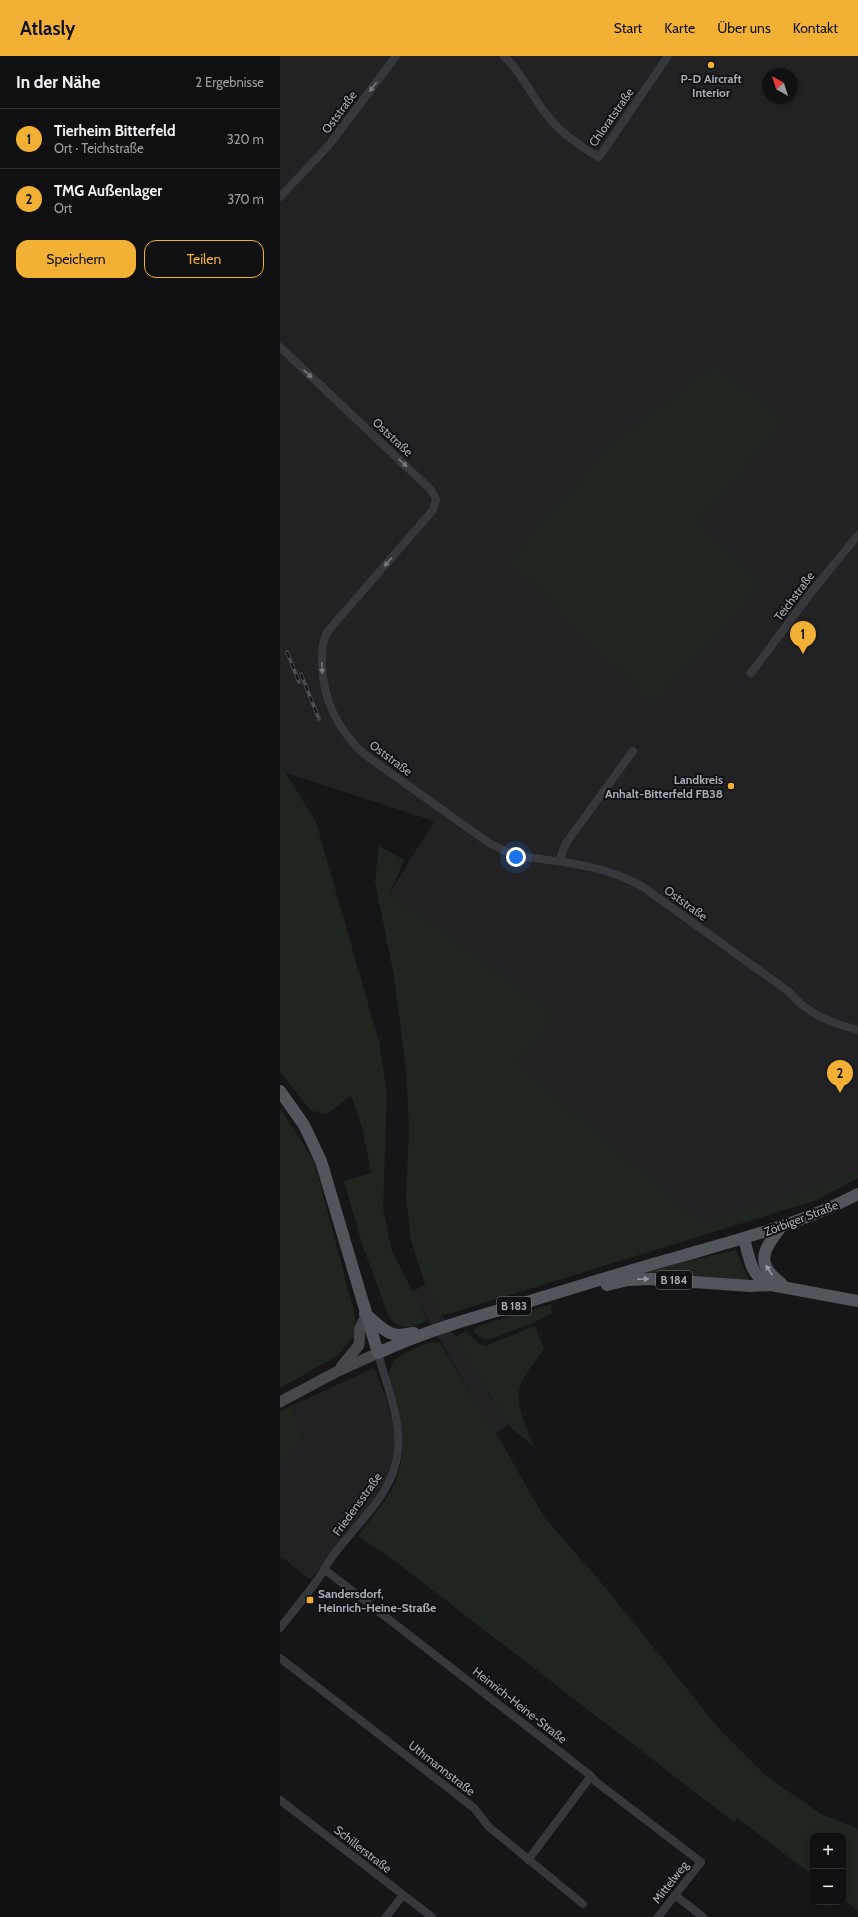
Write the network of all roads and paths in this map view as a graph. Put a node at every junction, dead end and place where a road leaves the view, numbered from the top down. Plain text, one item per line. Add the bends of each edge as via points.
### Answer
1 (396, 56) edge
2 (504, 56) edge
3 (668, 56) edge
4 (280, 197) edge
5 (280, 347) edge
6 (858, 535) edge
7 (751, 672) dead end
8 (633, 751) dead end
9 (559, 862) junction
10 (858, 1030) edge
11 (280, 1091) edge
12 (858, 1194) edge
13 (781, 1227) junction
14 (744, 1238) junction
15 (771, 1285) junction
16 (577, 1287) junction
17 (784, 1287) junction
18 (858, 1301) edge
19 (366, 1315) junction
20 (426, 1334) junction
21 (378, 1352) junction
22 (338, 1371) junction
23 (280, 1402) edge
24 (324, 1569) junction
25 (280, 1628) edge
26 (280, 1658) edge
27 (591, 1776) junction
28 (280, 1800) edge
29 (528, 1860) junction
30 (700, 1862) joint
31 (403, 1895) junction
32 (675, 1895) junction
33 (583, 1904) dead end
34 (386, 1917) edge
35 (432, 1917) edge
36 (658, 1917) edge
37 (703, 1917) edge

1 -> 4 street, Oststraße via 329,145
2 - 3 street, Chloratstraße via 520,74 552,121 599,157
5 -> 9 street, Oststraße via 431,490 436,499 433,510 324,638 324,689 336,720 364,754 489,843 520,856
6 - 7 street, Teichstraße
8 - 9 street via 566,843
9 - 10 street, Oststraße via 600,869 634,882 788,991 815,1014
11 - 19 main road via 304,1125 321,1161
12 - 13 main road, Zörbiger Straße / B 183 via 818,1214
13 - 14 main road, Zörbiger Straße / B 183
17 -> 13 main road via 768,1270 764,1257 766,1248
14 - 15 main road, B 184 via 754,1273
14 - 16 main road, B 183
16 -> 15 main road, B 184 via 593,1288 651,1278 750,1286
15 - 17 main road, B 184
16 - 20 main road, B 183
17 - 18 main road, B 184
19 - 20 main road, B 183 via 392,1333
19 - 21 main road
19 - 22 street via 360,1328 359,1345
20 - 21 main road, B 183
21 - 22 street
21 - 24 street, Friedensstraße via 398,1430 397,1461 383,1492
22 - 23 street
24 - 25 street, Friedensstraße
24 - 27 street, Heinrich-Heine-Straße
26 - 29 street, Uthmannstraße via 474,1808 480,1813 484,1823
27 - 29 street
27 - 30 street, Heinrich-Heine-Straße
28 - 31 street, Schillerstraße
29 - 33 street, Uthmannstraße
30 - 32 street, Mittelweg
31 - 34 street
31 - 35 street, Schillerstraße
32 - 36 street, Mittelweg
32 - 37 street

